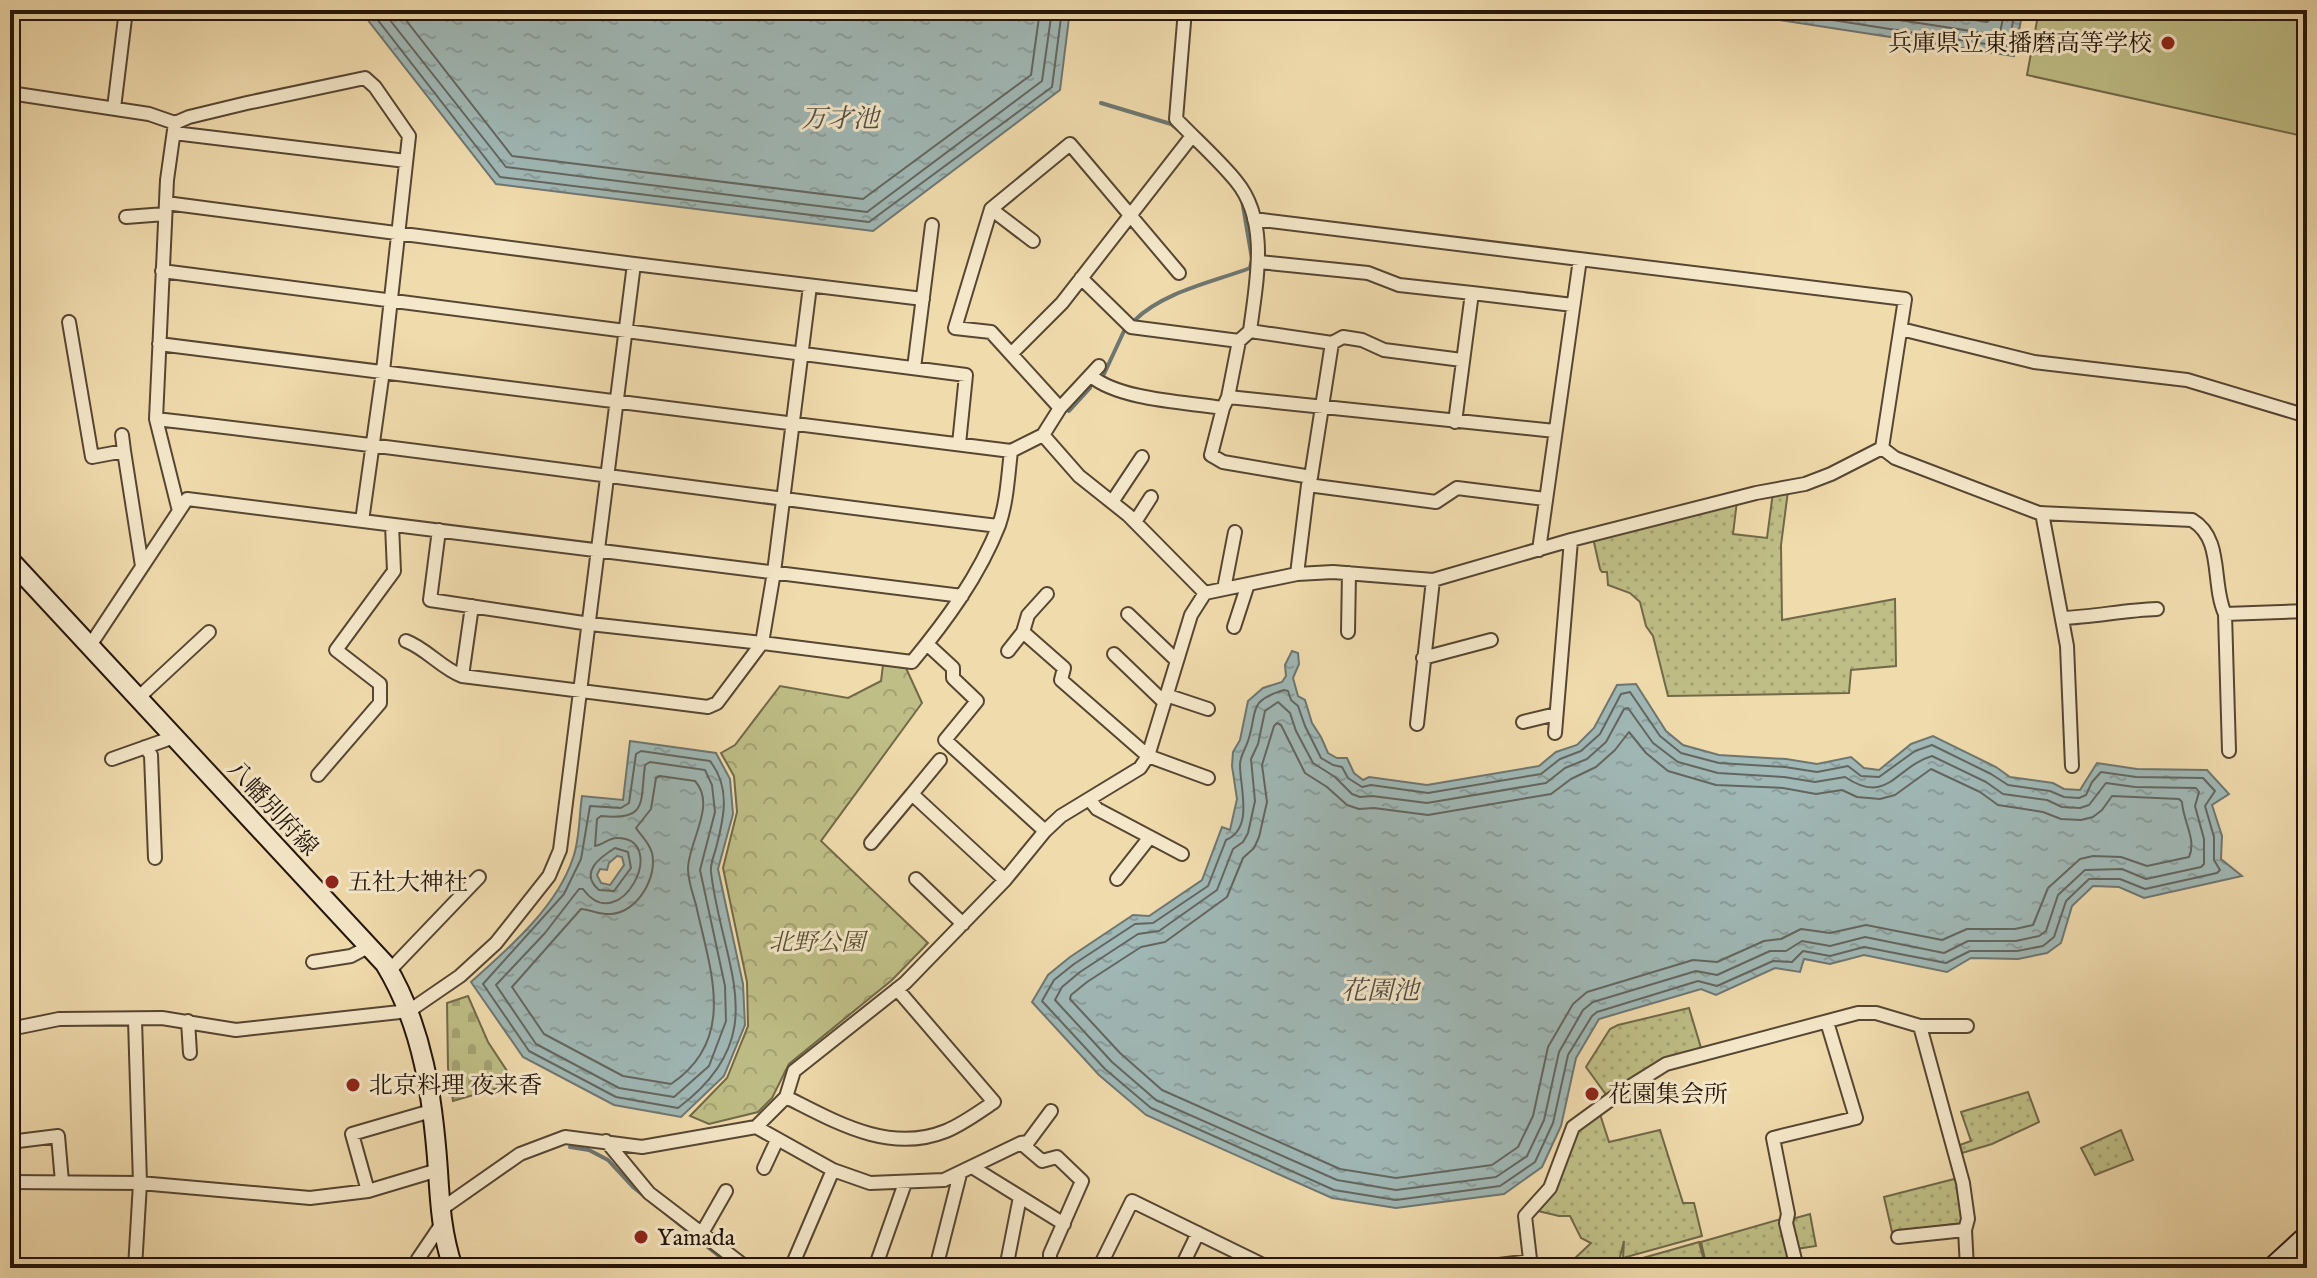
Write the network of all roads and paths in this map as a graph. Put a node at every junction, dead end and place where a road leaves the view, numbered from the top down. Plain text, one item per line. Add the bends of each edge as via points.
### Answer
1 (126, 10) edge
2 (1185, 10) edge
3 (10, 93) edge
4 (114, 108) junction
5 (174, 128) junction
6 (1192, 136) junction
7 (406, 161) junction
8 (166, 208) junction
9 (991, 209) junction
10 (1131, 215) junction
11 (126, 217) dead end
12 (1254, 219) junction
13 (932, 225) dead end
14 (397, 231) junction
15 (1033, 241) dead end
16 (1161, 252) junction
17 (1580, 259) junction
18 (1151, 260) dead end
19 (1259, 262) junction
20 (634, 264) junction
21 (162, 271) junction
22 (1179, 273) dead end
23 (1081, 278) junction
24 (810, 286) junction
25 (1472, 293) junction
26 (923, 299) junction
27 (390, 302) junction
28 (1573, 305) junction
29 (69, 322) dead end
30 (1901, 329) junction
31 (1250, 331) junction
32 (1170, 332) junction
33 (626, 333) junction
34 (1239, 341) junction
35 (1332, 343) junction
36 (159, 344) junction
37 (1168, 346) dead end
38 (1012, 353) junction
39 (801, 354) junction
40 (1462, 360) junction
41 (914, 368) junction
42 (383, 371) junction
43 (1148, 397) junction
44 (618, 401) junction
45 (1226, 402) junction
46 (1060, 408) junction
47 (1322, 408) junction
48 (1146, 411) dead end
49 (2307, 416) edge
50 (156, 419) junction
51 (1455, 422) junction
52 (792, 423) junction
53 (1555, 431) junction
54 (122, 435) dead end
55 (1043, 435) junction
56 (372, 444) junction
57 (959, 444) junction
58 (1882, 448) junction
59 (124, 451) junction
60 (1011, 451) junction
61 (1142, 457) dead end
62 (609, 476) junction
63 (1310, 481) junction
64 (1151, 497) dead end
65 (1545, 499) junction
66 (782, 500) junction
67 (1112, 502) junction
68 (179, 511) junction
69 (2042, 513) junction
70 (362, 521) junction
71 (1135, 522) junction
72 (392, 525) junction
73 (998, 526) junction
74 (439, 530) junction
75 (1235, 532) dead end
76 (1571, 540) junction
77 (600, 549) junction
78 (1539, 550) junction
79 (10, 560) edge
80 (142, 566) junction
81 (774, 572) junction
82 (1349, 573) junction
83 (1297, 574) junction
84 (1433, 580) junction
85 (1248, 584) junction
86 (1224, 589) junction
87 (1205, 593) junction
88 (1047, 594) dead end
89 (962, 596) junction
90 (472, 606) junction
91 (2157, 609) dead end
92 (2307, 611) edge
93 (1128, 614) dead end
94 (2225, 614) junction
95 (2062, 618) junction
96 (590, 624) junction
97 (1234, 627) dead end
98 (209, 632) dead end
99 (1023, 632) junction
100 (1348, 632) dead end
101 (1491, 640) dead end
102 (406, 641) dead end
103 (762, 643) junction
104 (927, 644) junction
105 (89, 647) junction
106 (1008, 651) dead end
107 (1114, 654) dead end
108 (1423, 658) junction
109 (1176, 660) junction
110 (462, 676) junction
111 (1061, 680) junction
112 (582, 691) junction
113 (1051, 692) dead end
114 (138, 698) junction
115 (1165, 699) junction
116 (1208, 709) dead end
117 (1556, 714) junction
118 (1523, 722) dead end
119 (1417, 724) dead end
120 (1555, 733) dead end
121 (174, 737) junction
122 (344, 746) junction
123 (145, 747) junction
124 (2229, 751) dead end
125 (355, 755) dead end
126 (1148, 756) junction
127 (112, 759) dead end
128 (920, 759) dead end
129 (994, 765) dead end
130 (2072, 766) dead end
131 (318, 775) dead end
132 (984, 776) junction
133 (1208, 778) dead end
134 (912, 794) junction
135 (1089, 799) junction
136 (1045, 831) junction
137 (1150, 837) junction
138 (871, 843) dead end
139 (1182, 854) dead end
140 (155, 858) dead end
141 (479, 877) dead end
142 (916, 879) dead end
143 (1117, 879) dead end
144 (1005, 880) junction
145 (963, 924) junction
146 (370, 946) junction
147 (313, 962) dead end
148 (389, 971) junction
149 (897, 989) junction
150 (409, 1011) junction
151 (135, 1020) junction
152 (188, 1021) junction
153 (1827, 1022) junction
154 (1920, 1026) junction
155 (1967, 1026) dead end
156 (10, 1029) edge
157 (190, 1053) dead end
158 (786, 1097) junction
159 (431, 1111) junction
160 (1051, 1111) dead end
161 (756, 1127) junction
162 (777, 1140) junction
163 (606, 1141) junction
164 (10, 1142) edge
165 (1021, 1143) junction
166 (972, 1167) junction
167 (764, 1168) dead end
168 (438, 1170) junction
169 (833, 1170) junction
170 (960, 1174) junction
171 (10, 1182) edge
172 (62, 1182) junction
173 (140, 1183) junction
174 (905, 1183) junction
175 (368, 1191) junction
176 (726, 1191) dead end
177 (1020, 1197) junction
178 (440, 1217) junction
179 (1064, 1224) junction
180 (1965, 1230) junction
181 (702, 1233) junction
182 (1198, 1233) junction
183 (2307, 1235) edge
184 (1898, 1237) dead end
185 (1531, 1264) edge
186 (135, 1268) edge
187 (416, 1268) edge
188 (453, 1268) edge
189 (747, 1268) edge
190 (791, 1268) edge
191 (875, 1268) edge
192 (936, 1268) edge
193 (1006, 1268) edge
194 (1050, 1268) edge
195 (1099, 1268) edge
196 (1181, 1268) edge
197 (1269, 1268) edge
198 (1475, 1268) edge
199 (1797, 1268) edge
200 (1967, 1268) edge
201 (2271, 1268) edge

1 - 4 street
2 - 6 street via 1176,119
3 - 4 street
4 - 5 street via 149,114
5 - 7 street
5 - 7 street via 189,117 365,78 409,136
5 - 8 street
6 - 10 street
6 - 12 street via 1237,181
7 - 14 street
8 - 11 street
8 - 14 street
8 - 21 street
9 - 10 street via 1070,144
9 - 15 street
9 - 38 street via 955,328 991,332
10 - 16 street
10 - 23 street
12 - 17 street
12 - 19 street
13 - 26 street
14 - 20 street
14 - 27 street
16 - 18 street
16 - 22 street
17 - 28 street
17 - 30 street via 1905,299
19 - 25 street via 1368,273 1399,285
19 - 31 street
20 - 24 street
20 - 33 street
21 - 27 street
21 - 36 street
23 - 32 street via 1131,327
23 - 38 street
24 - 26 street
24 - 39 street
25 - 28 street
25 - 40 street
26 - 41 street
27 - 33 street
27 - 42 street
28 - 53 street
29 - 59 street via 92,457
30 - 49 street via 2034,362 2187,380
30 - 58 street
31 - 34 street
31 - 35 street
32 - 34 street
32 - 37 street
33 - 39 street
33 - 44 street
34 - 45 street
35 - 40 street via 1343,337 1384,350
35 - 47 street
36 - 42 street
36 - 50 street
38 - 46 street
39 - 41 street
39 - 52 street
40 - 51 street
41 - 57 street via 966,375
42 - 44 street
42 - 56 street
43 - 45 street
43 - 46 street via 1102,385 1095,371
43 - 48 street
44 - 52 street
44 - 62 street
45 - 47 street
45 - 63 street via 1206,453 1247,473
46 - 55 street
47 - 51 street
47 - 63 street
50 - 56 street
50 - 68 street
51 - 53 street
52 - 57 street
52 - 66 street
53 - 65 street
54 - 59 street
55 - 60 street
55 - 67 street via 1079,476
56 - 62 street
56 - 70 street
57 - 60 street
58 - 69 street via 1895,458
58 - 76 street via 1805,484
59 - 80 street
60 - 73 street
61 - 67 street
62 - 66 street
62 - 77 street
63 - 65 street via 1436,502 1457,488
63 - 83 street
64 - 71 street
65 - 78 street
66 - 73 street
66 - 81 street
67 - 71 street
68 - 70 street via 187,499
68 - 80 street
69 - 94 street via 2192,520 2203,526 2211,538
69 - 95 street
70 - 72 street
71 - 87 street
72 - 74 street
72 - 122 street via 394,571 336,650 380,684 380,703
73 - 89 street
74 - 77 street
74 - 90 street via 430,600
75 - 86 street
76 - 78 street
76 - 117 street
77 - 81 street
77 - 96 street
78 - 84 street
79 - 105 main road, 八幡別府線
80 - 105 street
81 - 89 street
81 - 103 street
82 - 83 street
82 - 84 street
82 - 100 street
83 - 85 street
84 - 108 street
85 - 86 street
85 - 97 street
86 - 87 street
87 - 109 street via 1191,615
88 - 99 street via 1028,615
89 - 104 street
90 - 96 street
90 - 110 street
91 - 95 street
92 - 94 street
93 - 109 street
94 - 124 street
95 - 130 street
96 - 103 street
96 - 112 street
98 - 114 street
99 - 106 street
99 - 111 street via 1064,668
101 - 108 street
102 - 110 street
103 - 104 street via 912,662
103 - 112 street via 717,703 708,707
104 - 132 street via 977,701 945,740
105 - 114 main road, 八幡別府線
107 - 115 street
108 - 119 street
109 - 115 street
110 - 112 street
111 - 113 street
111 - 126 street via 1082,707
112 - 150 street via 560,850 549,876 496,943
114 - 121 main road, 八幡別府線
115 - 116 street
115 - 126 street
117 - 118 street
117 - 120 street
121 - 123 street
121 - 146 main road, 八幡別府線
122 - 125 street
122 - 131 street
123 - 127 street
123 - 140 street via 151,755
126 - 133 street
126 - 135 street via 1140,768
128 - 134 street via 936,764
129 - 132 street
132 - 136 street
134 - 138 street
134 - 144 street via 940,829
135 - 136 street
135 - 137 street via 1097,809
136 - 144 street
137 - 139 street
137 - 143 street
141 - 148 street
142 - 145 street
144 - 145 street
145 - 149 street
146 - 147 street via 351,956
146 - 148 main road, 八幡別府線
148 - 150 main road, 八幡別府線
149 - 158 street via 794,1071
149 - 158 street via 994,1102 945,1132 888,1139 852,1130
150 - 152 street via 236,1030
150 - 159 main road, 八幡別府線
151 - 152 street
151 - 156 street via 59,1019
151 - 173 street
152 - 157 street
153 - 154 street via 1876,1013
153 - 185 street via 1666,1064 1584,1118 1573,1127 1550,1188 1525,1216
153 - 199 street via 1856,1118 1773,1138
154 - 155 street
154 - 180 street via 1963,1183
158 - 161 street
159 - 168 main road, 八幡別府線
159 - 175 street via 352,1134
160 - 165 street via 1028,1142
161 - 162 street
161 - 163 street via 642,1147
162 - 167 street
162 - 169 street
163 - 178 street via 565,1137 520,1154
163 - 181 street via 649,1193
164 - 172 street via 58,1136
165 - 166 street
165 - 179 street via 1042,1161 1057,1157 1082,1181
166 - 170 street
166 - 177 street
168 - 175 street
168 - 178 main road, 八幡別府線
169 - 174 street via 870,1183
169 - 190 street
170 - 174 street
170 - 192 street
171 - 172 street
172 - 173 street
173 - 175 street via 310,1198
173 - 186 street
174 - 191 street
176 - 181 street
177 - 179 street
177 - 193 street
178 - 187 street
178 - 188 main road, 八幡別府線
179 - 194 street via 1050,1254
180 - 184 street
180 - 200 street
181 - 189 street
182 - 195 street via 1132,1201
182 - 196 street
182 - 197 street
183 - 201 main road
185 - 198 street

